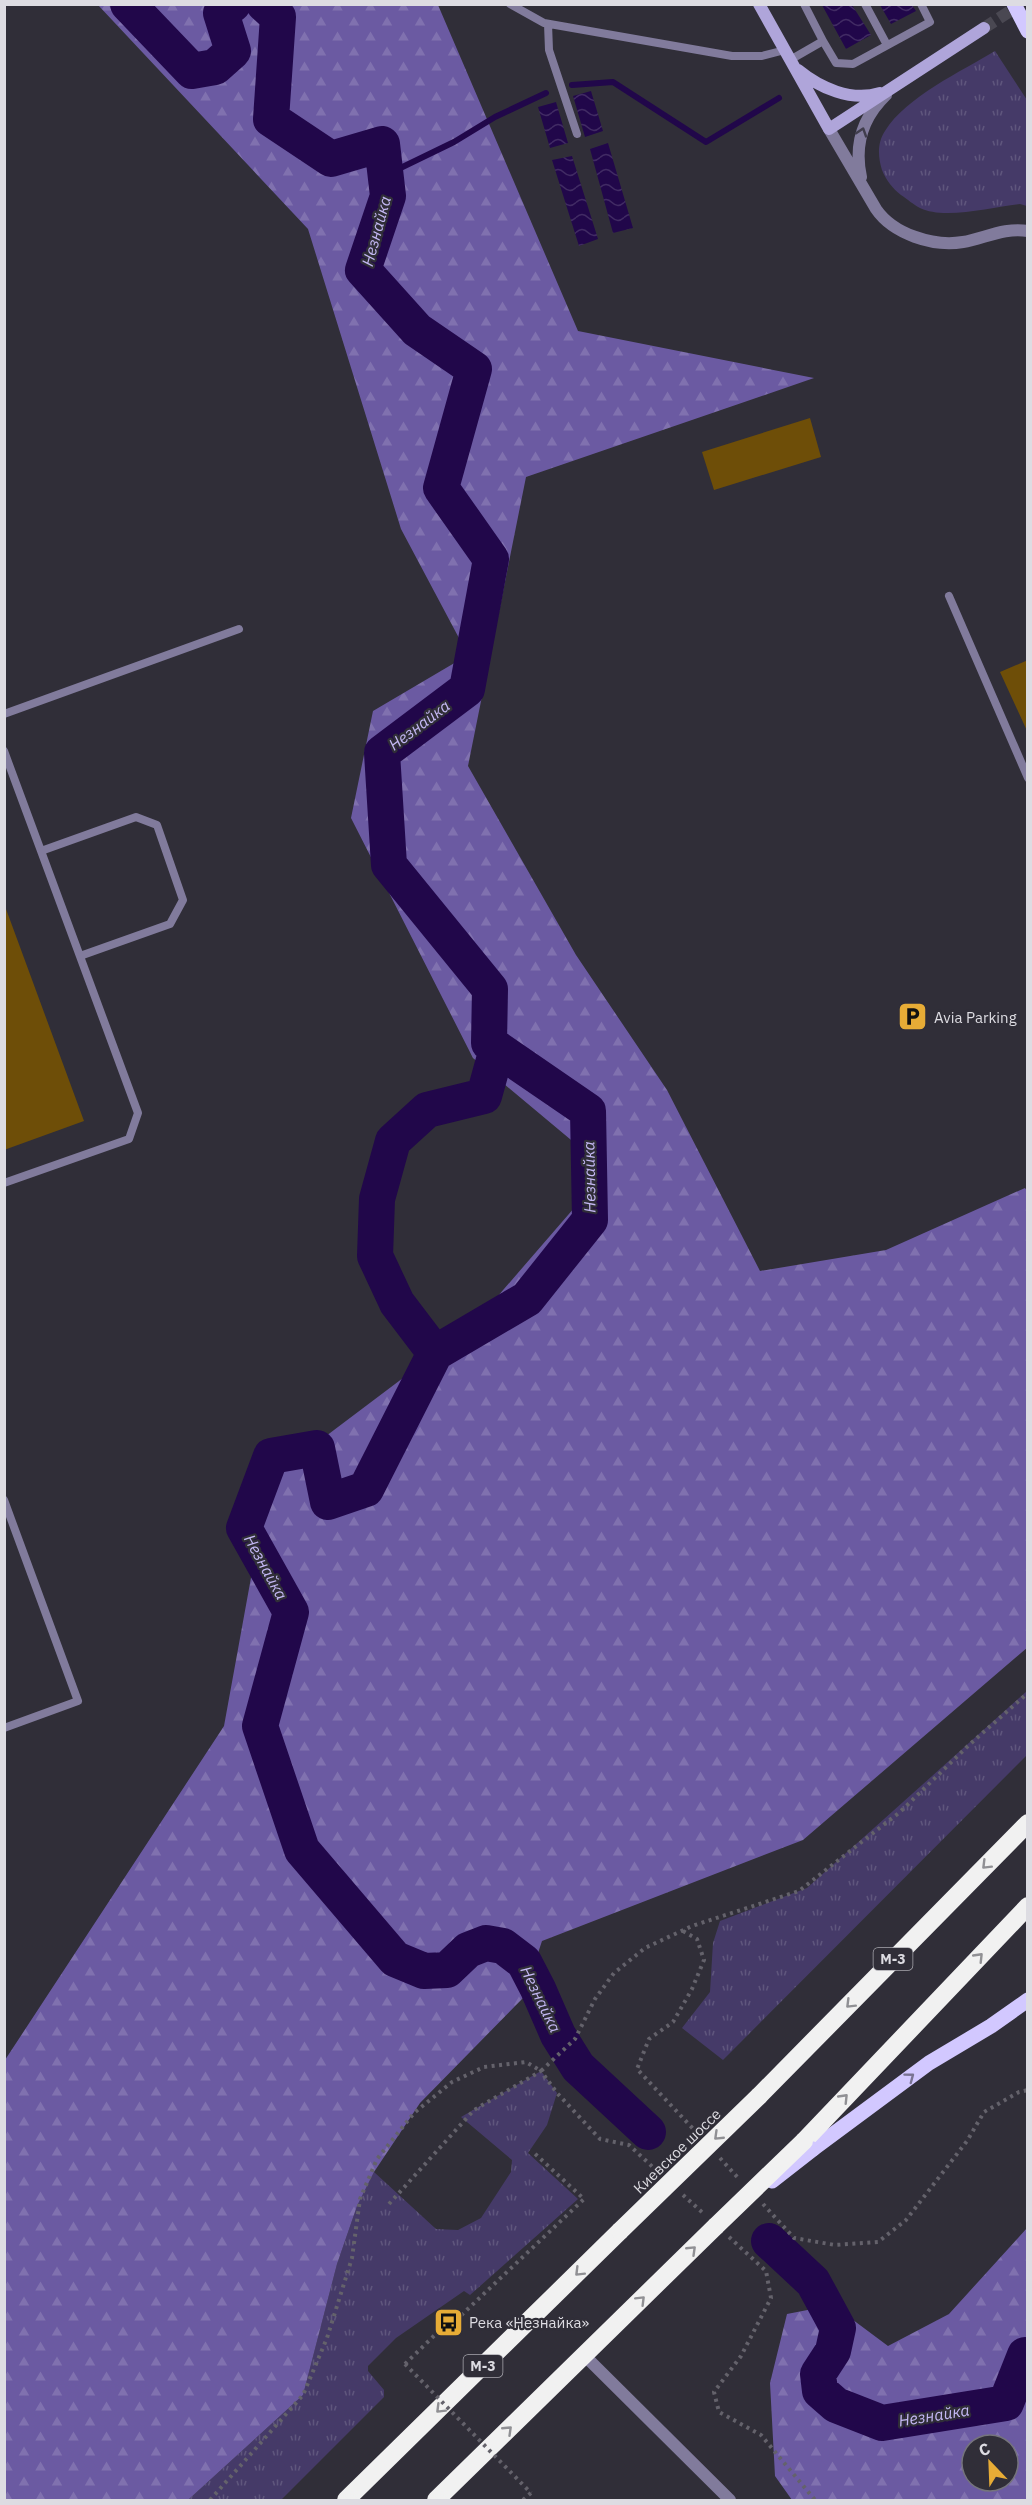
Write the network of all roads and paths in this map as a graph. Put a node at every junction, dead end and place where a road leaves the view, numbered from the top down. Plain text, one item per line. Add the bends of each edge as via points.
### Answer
1 (510, 4) edge
2 (759, 4) edge
3 (804, 4) edge
4 (865, 4) edge
5 (921, 4) edge
6 (1014, 4) edge
7 (1028, 21) edge
8 (548, 24) junction
9 (984, 28) tunnel mouth
10 (1028, 31) edge
11 (824, 41) junction
12 (887, 45) junction
13 (790, 59) junction
14 (894, 86) junction
15 (829, 129) junction
16 (577, 134) dead end
17 (863, 187) junction
18 (1028, 231) edge
19 (949, 596) dead end
20 (239, 629) dead end
21 (4, 714) edge
22 (4, 751) edge
23 (1028, 778) edge
24 (41, 851) junction
25 (80, 956) junction
26 (4, 1183) edge
27 (4, 1500) edge
28 (1028, 1694) edge
29 (4, 1728) edge
30 (1028, 1823) edge
31 (1028, 1906) edge
32 (1028, 2001) edge
33 (541, 2071) junction
34 (808, 2145) junction
35 (532, 2151) dead end
36 (663, 2176) dead end
37 (680, 2192) dead end
38 (389, 2204) dead end
39 (715, 2225) junction
40 (585, 2356) junction
41 (210, 2500) edge
42 (346, 2500) edge
43 (436, 2500) edge
44 (523, 2500) edge
45 (730, 2500) edge
46 (815, 2500) edge

1 - 8 lane
2 - 13 street
3 - 11 lane
4 - 12 lane
5 - 12 lane via 930,22
6 - 7 main road
6 - 10 main road
8 - 13 lane via 740,57 772,55
8 - 16 lane via 549,50
9 - 14 street
11 - 12 lane via 836,63 853,64
11 - 13 lane
13 - 14 street via 828,89 847,94 872,95
13 - 15 street
14 - 15 street
17 -> 14 street via 857,156 861,132 871,112
15 - 17 street
17 - 18 street via 888,223 929,240 954,243 1006,231
19 - 23 lane
20 - 21 lane
22 - 24 lane
24 - 25 lane
24 - 25 lane via 136,817 157,825 183,900 170,924
25 - 26 lane via 138,1113 129,1139
27 - 29 lane via 78,1701
28 - 33 path via 900,1812 799,1891 692,1926 645,1948 614,1973 595,1999 575,2039
30 -> 42 highway, Киевское шоссе / М-3, bridge via 759,2096
34 -> 31 highway
34 -> 32 main road
33 - 36 path via 600,2139 628,2145
33 - 38 path via 474,2110
33 - 41 path via 526,2062 484,2067 452,2082 414,2113 377,2159 360,2199 352,2258 327,2338 303,2395
34 - 39 highway, bridge
35 - 44 path, bridge via 584,2199 405,2364 531,2493
37 - 39 path
40 -> 39 highway
39 - 46 path via 766,2271 771,2298 741,2356 714,2392 719,2412 760,2435
43 -> 40 highway
40 - 45 street

